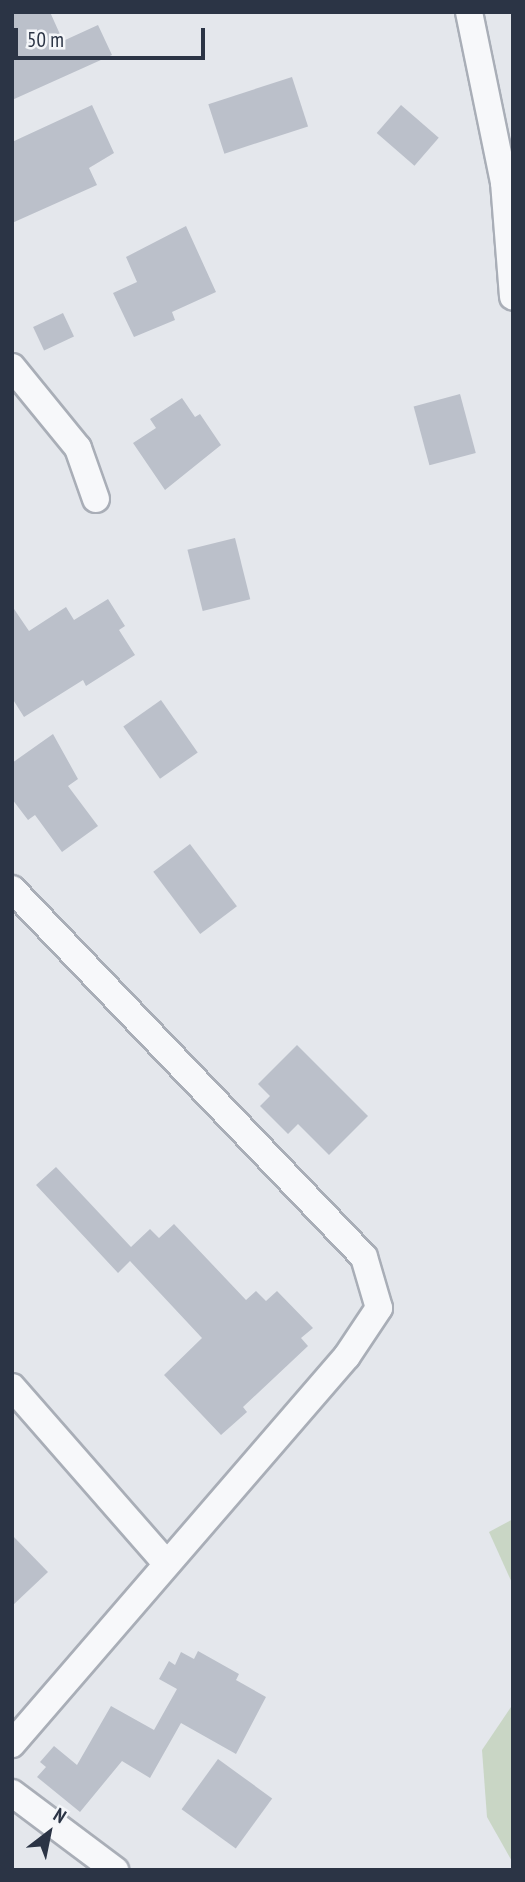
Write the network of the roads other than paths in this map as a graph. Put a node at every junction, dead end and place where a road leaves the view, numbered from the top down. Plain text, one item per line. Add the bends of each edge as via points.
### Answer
1 (468, 12) edge
2 (509, 181) edge
3 (513, 297) edge
4 (12, 368) edge
5 (96, 499) dead end
6 (12, 889) edge
7 (12, 1387) edge
8 (167, 1564) junction
9 (12, 1744) edge
10 (12, 1793) edge
11 (116, 1870) edge

1 - 2 street
2 - 3 street
4 - 5 street via 78,448
6 - 8 street via 364,1257 379,1308 347,1356
7 - 8 street
8 - 9 street
10 - 11 street

